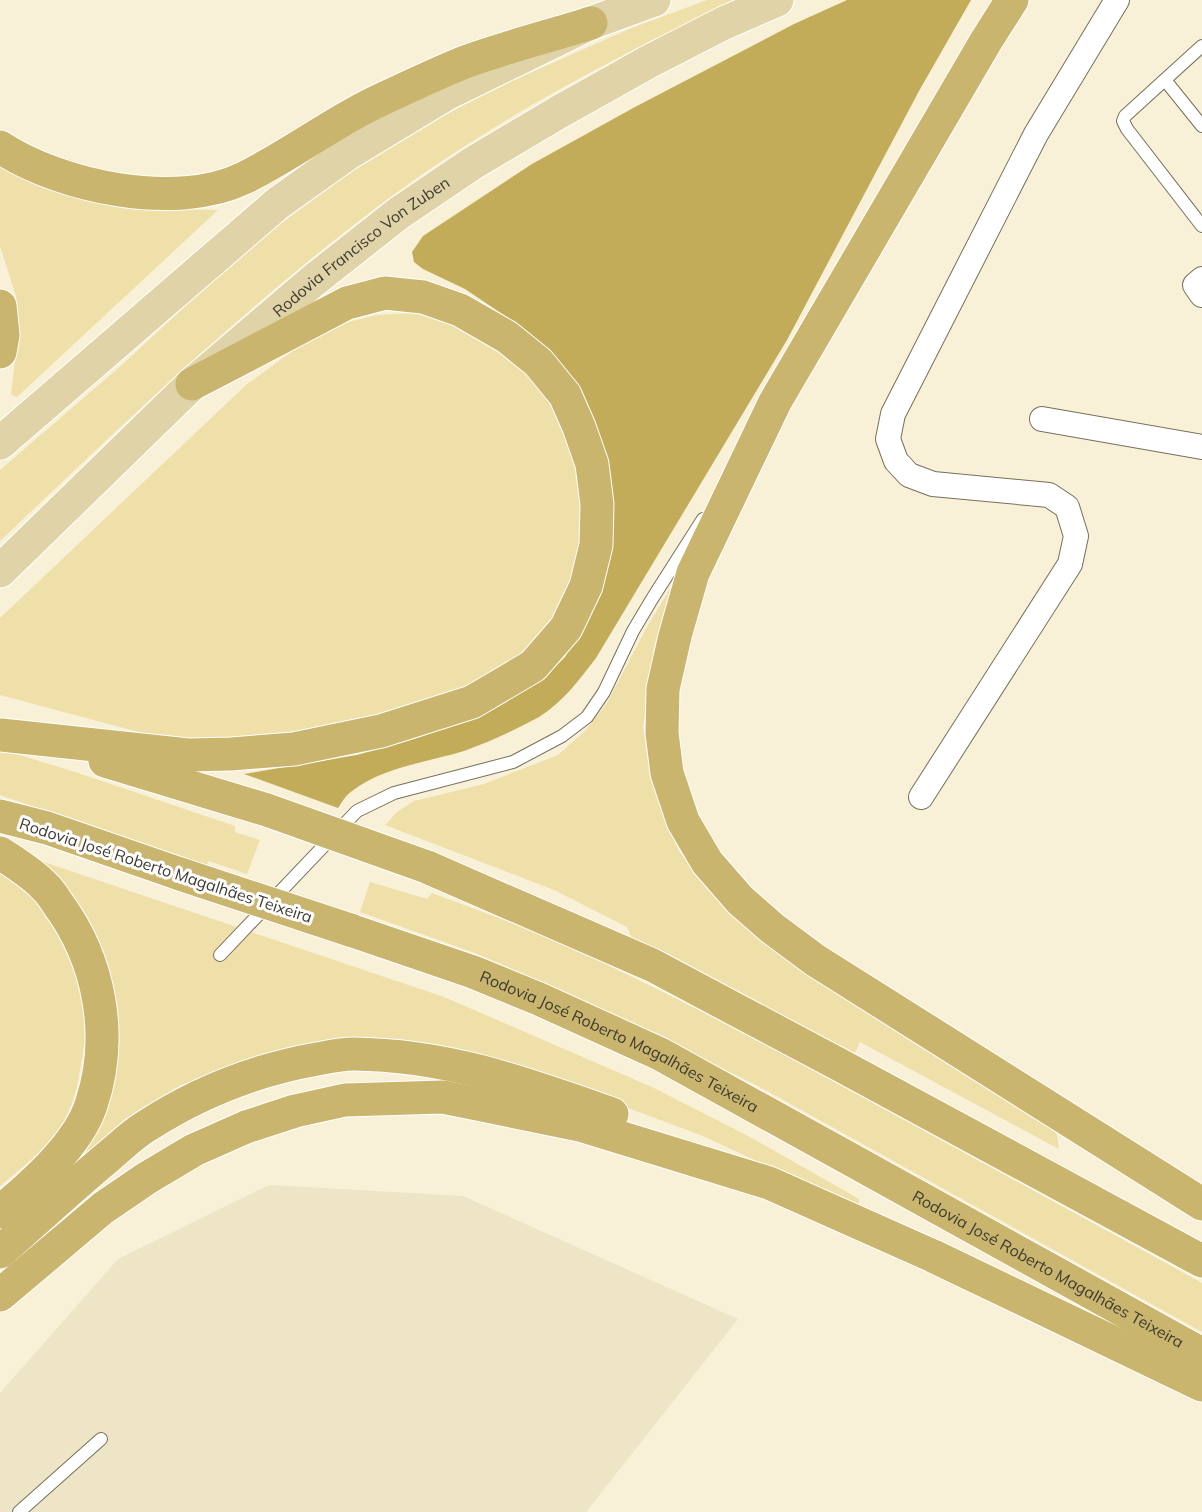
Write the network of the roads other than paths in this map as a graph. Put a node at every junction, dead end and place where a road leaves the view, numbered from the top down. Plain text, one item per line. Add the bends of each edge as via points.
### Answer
1 (654, 0) edge
2 (777, 0) edge
3 (1012, 0) edge
4 (1117, 0) edge
5 (591, 23) junction
6 (1202, 46) edge
7 (1165, 80) junction
8 (1202, 126) edge
9 (0, 147) edge
10 (1202, 226) edge
11 (1202, 279) edge
12 (1202, 295) edge
13 (0, 306) edge
14 (0, 352) edge
15 (192, 384) junction
16 (775, 402) junction
17 (1042, 419) dead end
18 (0, 443) edge
19 (1202, 447) edge
20 (0, 571) edge
21 (1, 735) edge
22 (921, 797) dead end
23 (0, 816) edge
24 (0, 853) edge
25 (220, 955) dead end
26 (769, 1183) junction
27 (1202, 1204) edge
28 (0, 1212) edge
29 (0, 1252) edge
30 (1202, 1261) edge
31 (0, 1295) edge
32 (1202, 1354) edge
33 (1202, 1385) edge
34 (101, 1439) dead end
35 (19, 1512) edge

1 - 5 main road
2 - 15 main road, Rodovia Francisco Von Zuben via 650,61 473,163 314,280
3 - 16 highway
4 - 22 street via 1036,134 893,414 888,439 896,461 909,475 933,484 1049,495 1067,507 1076,536 1070,564
5 - 9 highway via 465,62 371,105 242,179 203,190 151,193 99,187 50,172
5 - 18 main road via 448,93 347,154 278,202
6 - 7 lane
7 - 8 lane
7 - 10 lane via 1124,121
11 - 12 street via 1195,285
13 - 14 highway
15 - 20 main road, Rodovia Francisco Von Zuben
15 - 21 highway via 347,303 385,293 423,297 460,310 507,337 538,362 565,395 592,464 597,504 596,545 586,586 566,628 533,666 472,702 381,731 294,749 188,755
16 - 25 lane via 652,598 587,717 562,736 513,762 394,793 357,811
16 - 27 highway via 693,573 663,689 662,734 667,773 683,821 707,862 740,900 815,960
17 - 19 street
21 - 30 highway, bridge via 119,765 267,810 427,867 652,965
23 - 32 highway, Rodovia José Roberto Magalhães Teixeira, bridge via 47,828 473,972 549,1004 660,1054
24 - 28 highway via 45,886 68,918 87,954 97,986 102,1027 100,1064 91,1106 73,1138 38,1179
26 - 29 highway via 650,1128 519,1081 462,1066 350,1054 252,1075 199,1096 143,1128
26 - 31 highway via 580,1125 489,1106 443,1097 345,1100 246,1127 194,1150 103,1208
26 - 33 highway via 933,1256
34 - 35 lane

